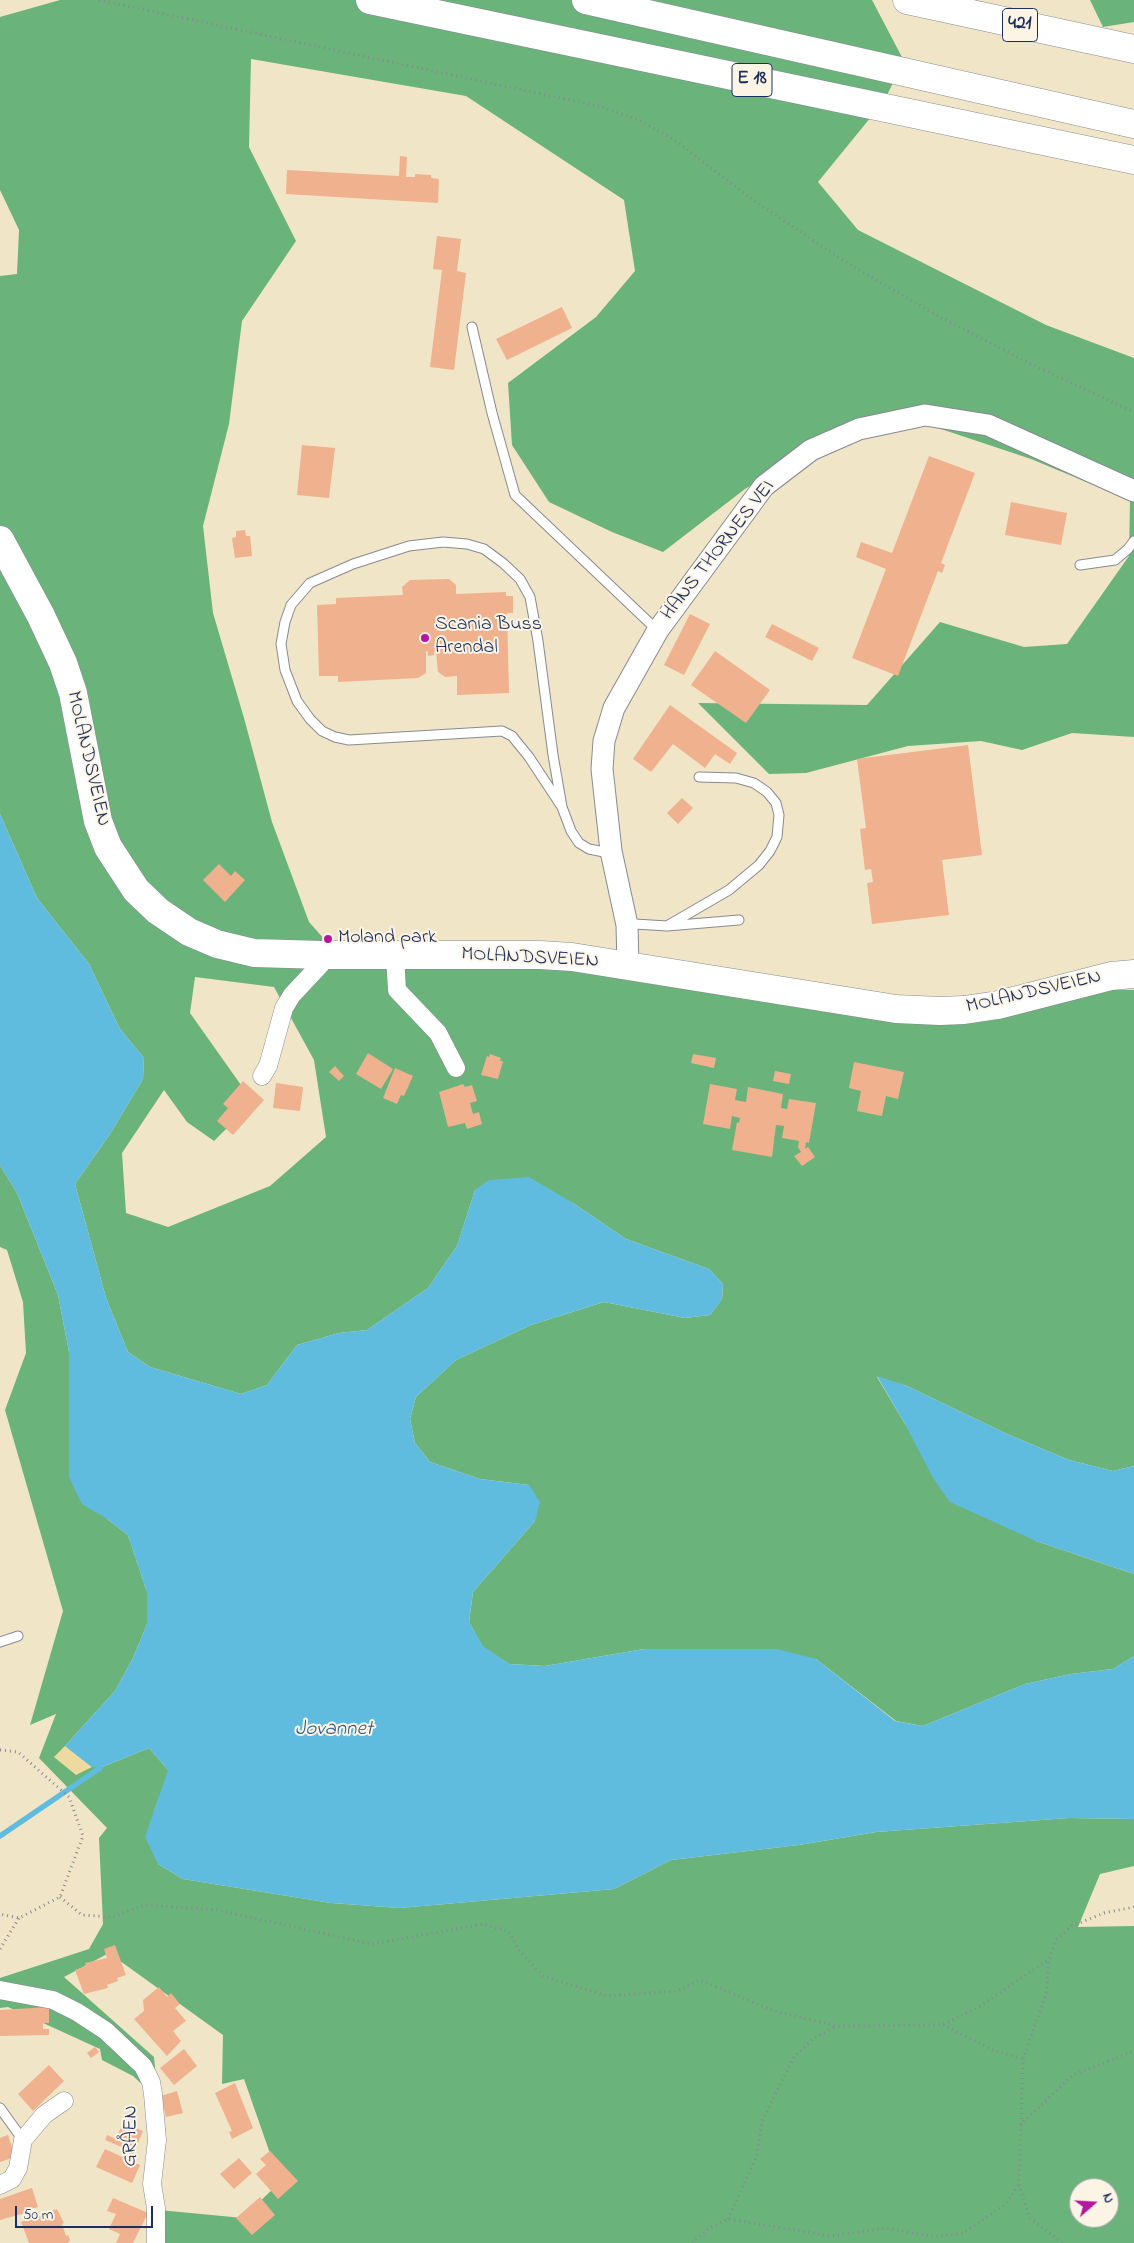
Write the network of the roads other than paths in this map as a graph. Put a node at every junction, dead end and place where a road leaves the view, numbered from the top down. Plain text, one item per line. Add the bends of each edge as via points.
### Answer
1 (370, 0) edge
2 (586, 0) edge
3 (906, 0) edge
4 (963, 0) edge
5 (1134, 38) edge
6 (1134, 49) edge
7 (1134, 124) edge
8 (1134, 160) edge
9 (472, 327) dead end
10 (1134, 491) edge
11 (0, 540) edge
12 (1134, 541) edge
13 (1080, 565) dead end
14 (658, 630) junction
15 (699, 778) dead end
16 (562, 807) junction
17 (611, 851) junction
18 (739, 920) dead end
19 (627, 926) junction
20 (667, 926) junction
21 (323, 955) junction
22 (395, 955) junction
23 (628, 966) junction
24 (1134, 974) edge
25 (456, 1068) dead end
26 (262, 1076) dead end
27 (18, 1636) dead end
28 (0, 1642) edge
29 (0, 1990) edge
30 (64, 2100) dead end
31 (0, 2108) edge
32 (23, 2140) junction
33 (0, 2185) edge
34 (156, 2243) edge

1 - 8 main road, E 18
2 - 7 main road, E 18
3 - 6 main road, 421
4 - 5 main road, 421
9 - 14 lane via 515,495
10 - 14 street, HANS THORNES VEI via 988,425 925,415 860,429 811,450 764,486
11 - 21 main road, MOLANDSVEIEN via 63,663 74,693 98,821 108,847 136,890 173,922 217,944 254,953
12 - 13 lane via 1115,560
14 - 17 street, HANS THORNES VEI via 614,708 604,741 602,769
15 - 20 lane via 736,778 754,783 767,792 776,803 779,815 777,837 759,865 736,884
16 - 16 lane via 530,597 520,579 503,563 484,549 467,544 443,542 409,546 352,564 310,583 291,605 284,622 281,644 285,670 297,701 322,731 349,740 502,732 512,736
16 - 17 lane via 579,843 589,849
17 - 19 street, HANS THORNES VEI
18 - 20 lane
19 - 20 lane
19 - 23 street, HANS THORNES VEI
21 - 22 main road, MOLANDSVEIEN
21 - 26 street via 321,964 284,1008 268,1066
22 - 23 main road, MOLANDSVEIEN via 540,955
22 - 25 street via 397,990 438,1034
23 - 24 main road, MOLANDSVEIEN via 896,1009 940,1011 998,1004 1111,976
27 - 28 lane
29 - 34 street, GRÅEN via 53,2000 77,2012 119,2042 143,2066 151,2082 157,2140 152,2184
30 - 32 street via 44,2115
31 - 32 lane
32 - 33 street via 18,2168 12,2179

